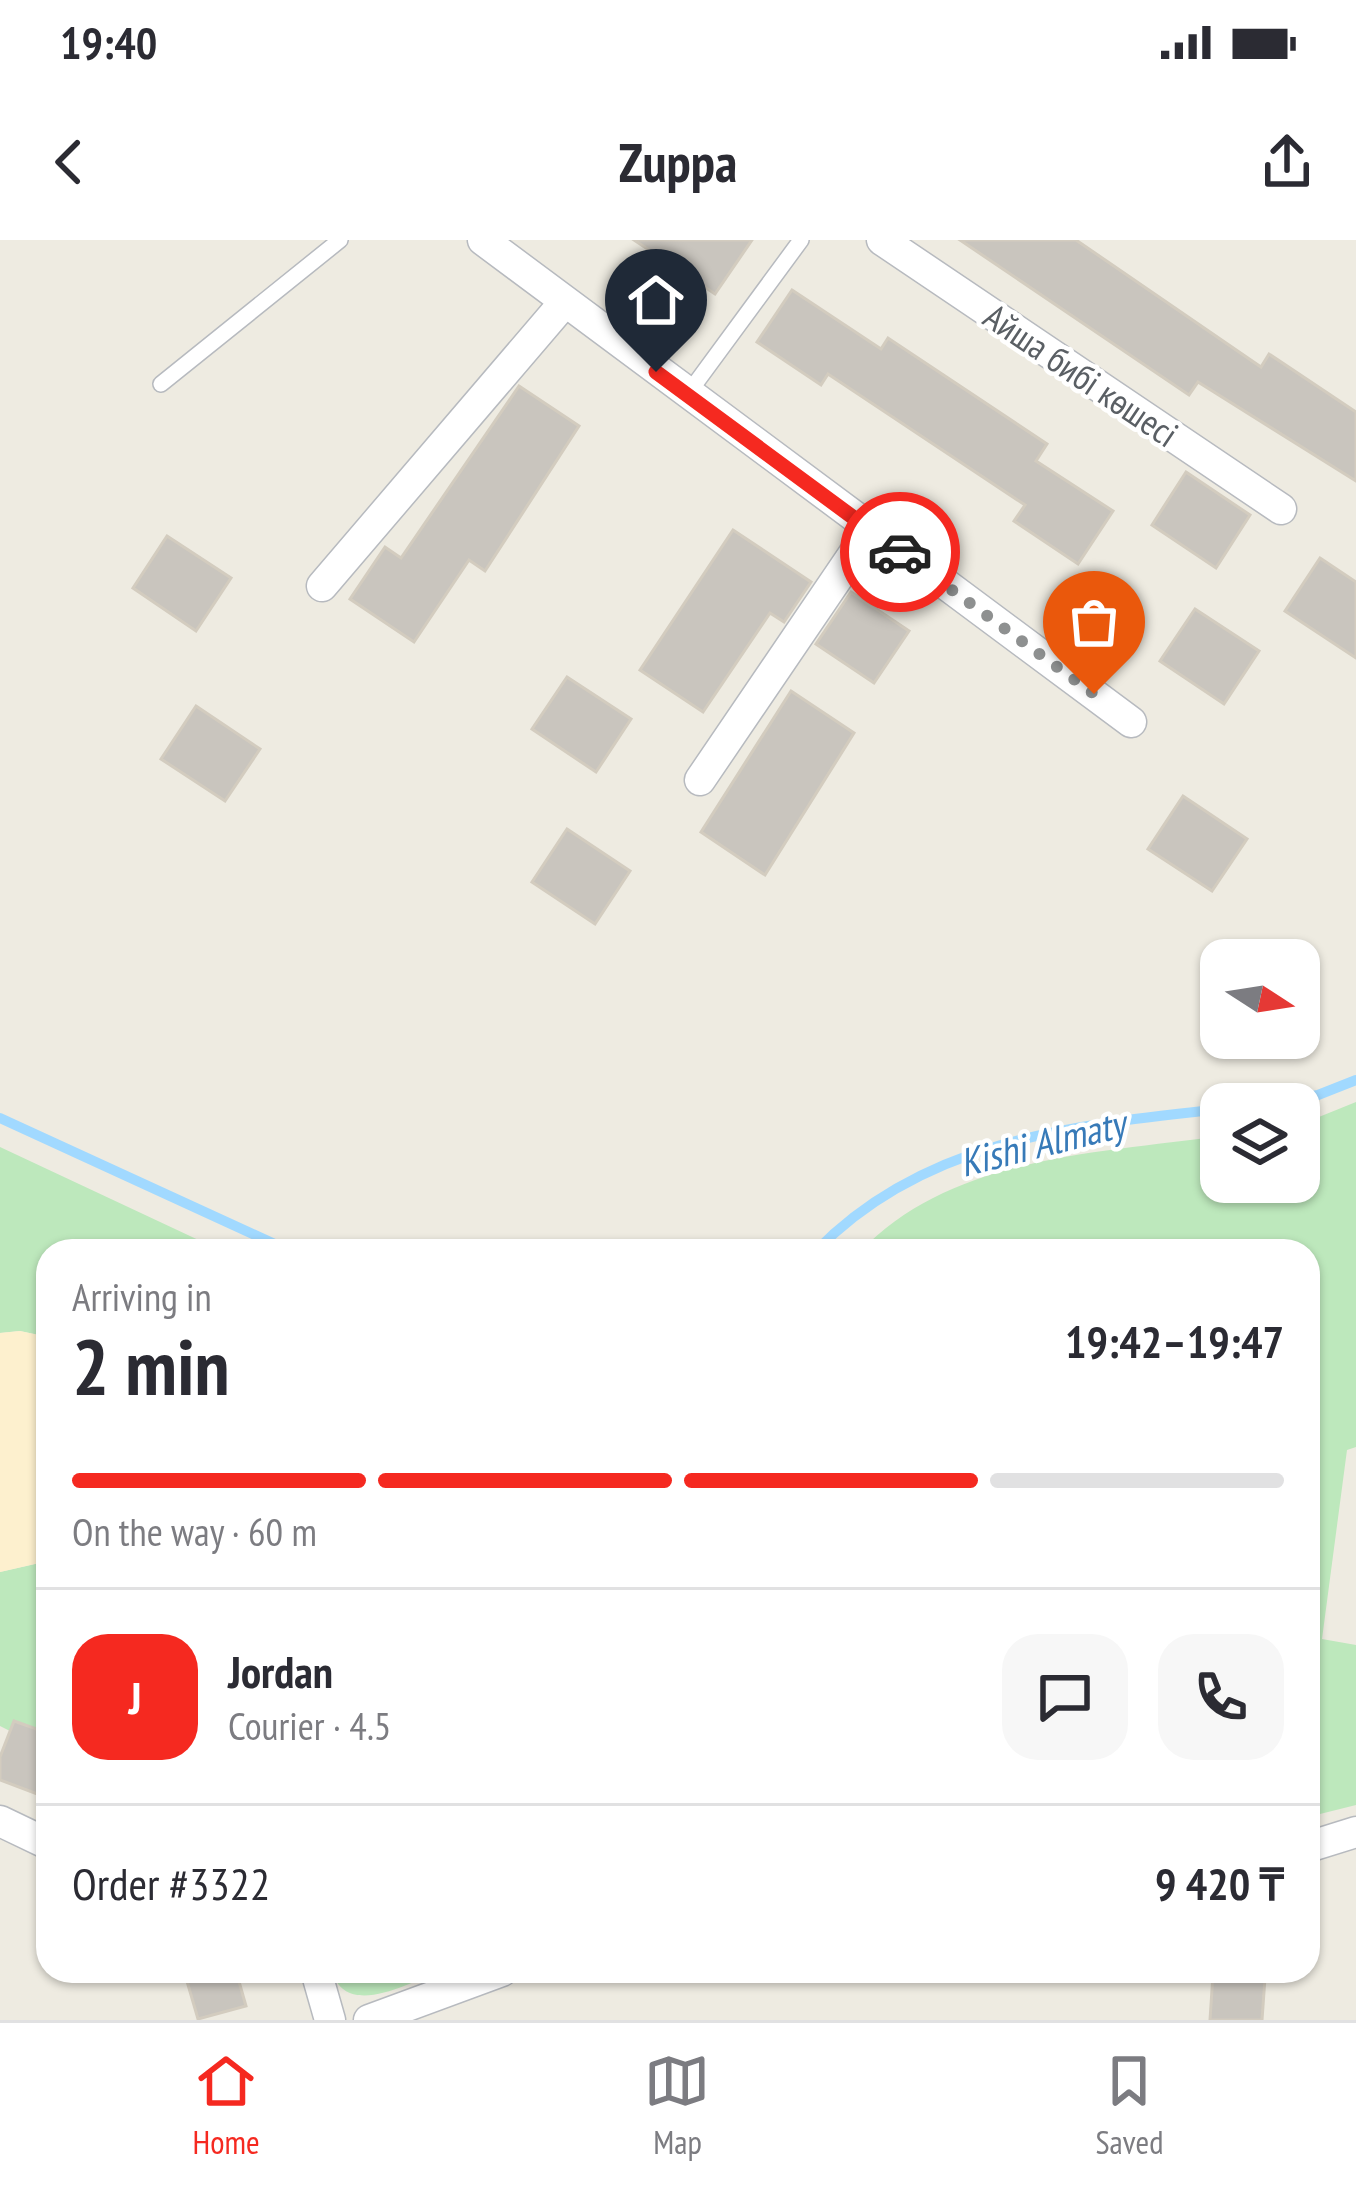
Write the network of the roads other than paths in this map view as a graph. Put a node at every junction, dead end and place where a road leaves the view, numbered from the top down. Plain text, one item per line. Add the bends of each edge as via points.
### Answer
1 (340, 240) edge
2 (483, 240) edge
3 (801, 240) edge
4 (882, 240) edge
5 (563, 304) junction
6 (161, 384) dead end
7 (687, 395) junction
8 (1281, 509) dead end
9 (870, 530) junction
10 (322, 586) dead end
11 (1131, 722) dead end
12 (700, 780) dead end
13 (0, 1821) edge
14 (1356, 1832) edge
15 (36, 1838) edge
16 (1320, 1843) edge
17 (320, 1983) edge
18 (469, 1983) edge
19 (331, 2020) edge
20 (369, 2020) edge

1 - 6 lane
2 - 5 street
3 - 7 lane
4 - 8 street, Айша бибі көшесі
5 - 7 street
5 - 10 street
7 - 9 street
9 - 11 street
9 - 12 street
13 - 15 street
14 - 16 street
17 - 19 street
18 - 20 street

